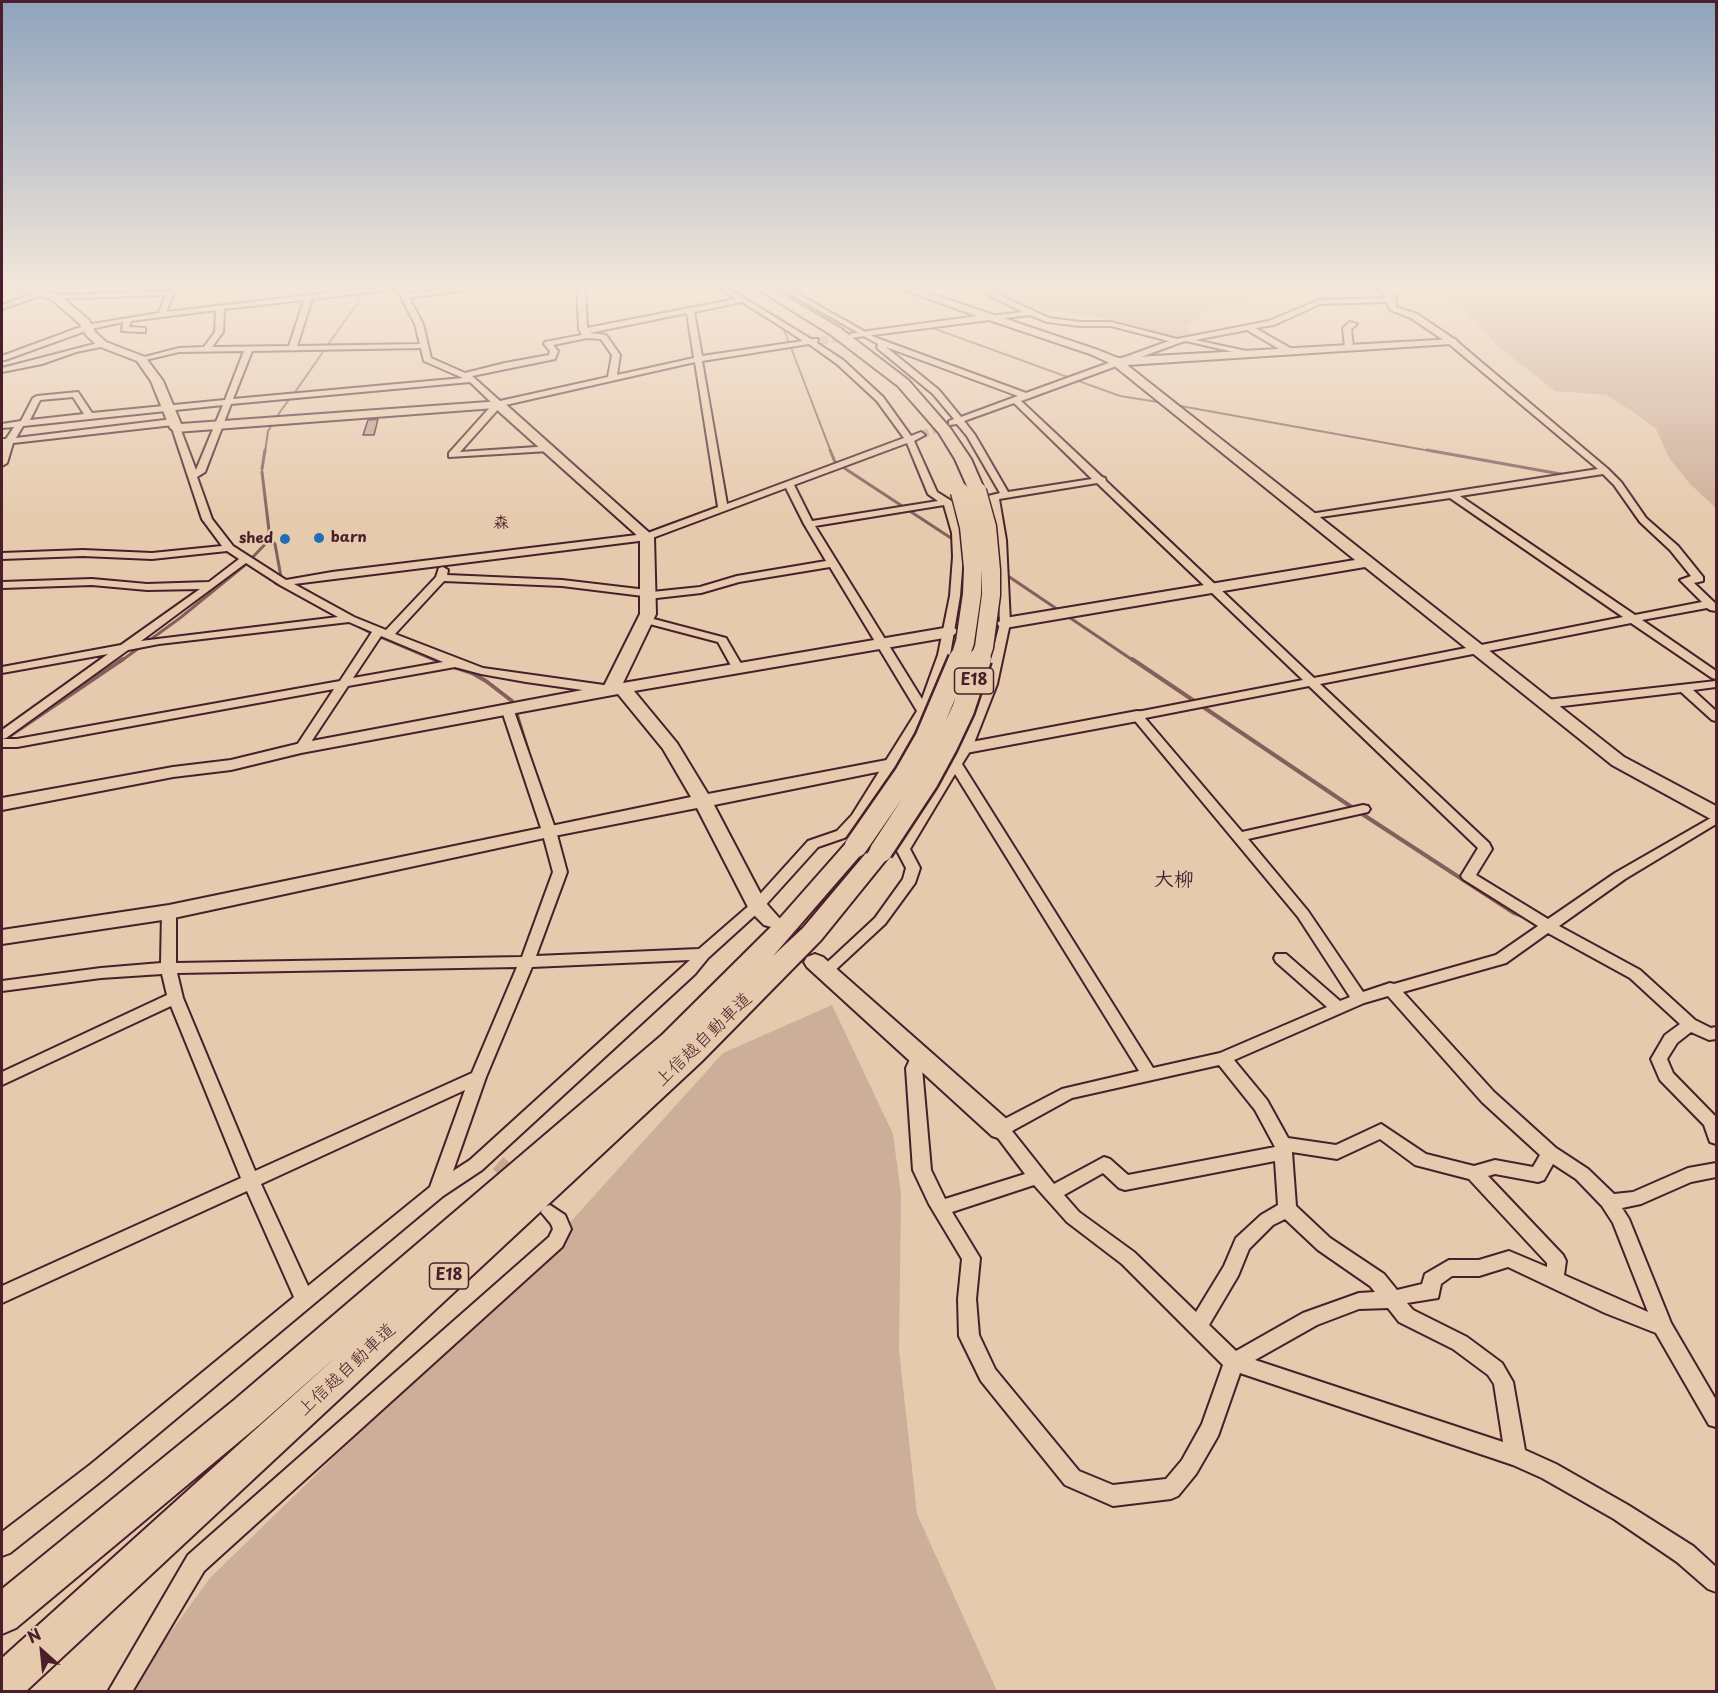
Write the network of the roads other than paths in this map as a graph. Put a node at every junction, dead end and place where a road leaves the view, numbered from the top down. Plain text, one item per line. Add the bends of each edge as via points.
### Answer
1 (25, 365) edge
2 (145, 365) edge
3 (242, 365) edge
4 (441, 365) edge
5 (505, 365) edge
6 (614, 365) edge
7 (671, 365) edge
8 (700, 365) edge
9 (843, 365) edge
10 (865, 365) edge
11 (881, 365) edge
12 (900, 365) edge
13 (940, 365) edge
14 (1108, 365) edge
15 (1120, 365) edge
16 (1479, 365) edge
17 (2, 370) edge
18 (469, 377) junction
19 (612, 378) junction
20 (1026, 396) junction
21 (1015, 400) junction
22 (227, 402) junction
23 (498, 404) junction
24 (167, 407) junction
25 (91, 417) junction
26 (956, 421) junction
27 (22, 424) junction
28 (174, 425) junction
29 (218, 425) junction
30 (2, 426) edge
31 (94, 432) junction
32 (921, 435) tunnel mouth
33 (909, 439) junction
34 (5, 442) edge
35 (549, 448) junction
36 (947, 461) dead end
37 (2, 463) edge
38 (1605, 471) junction
39 (193, 475) junction
40 (1102, 480) junction
41 (789, 484) junction
42 (966, 492) junction
43 (1005, 494) junction
44 (1452, 495) junction
45 (723, 509) junction
46 (1310, 517) junction
47 (808, 524) junction
48 (647, 537) junction
49 (229, 548) junction
50 (2, 556) edge
51 (245, 559) junction
52 (1367, 561) junction
53 (445, 562) junction
54 (833, 563) junction
55 (441, 578) junction
56 (284, 583) junction
57 (2, 585) edge
58 (212, 585) junction
59 (1214, 587) junction
60 (648, 595) junction
61 (1713, 607) edge
62 (1633, 618) junction
63 (350, 619) junction
64 (646, 620) junction
65 (1005, 623) junction
66 (384, 632) junction
67 (950, 632) junction
68 (881, 644) junction
69 (125, 646) junction
70 (1476, 649) junction
71 (456, 663) junction
72 (738, 669) junction
73 (2, 670) edge
74 (1716, 676) edge
75 (1312, 680) junction
76 (342, 684) junction
77 (1716, 684) edge
78 (1684, 688) junction
79 (617, 689) junction
80 (1546, 704) junction
81 (508, 711) junction
82 (923, 711) junction
83 (1137, 716) junction
84 (1716, 717) edge
85 (2, 735) edge
86 (2, 743) edge
87 (301, 748) junction
88 (966, 748) junction
89 (892, 764) junction
90 (956, 764) junction
91 (703, 801) junction
92 (2, 804) edge
93 (1363, 809) dead end
94 (1714, 822) edge
95 (549, 831) junction
96 (1238, 837) junction
97 (868, 848) junction
98 (169, 912) junction
99 (764, 913) junction
100 (1549, 927) junction
101 (2, 937) edge
102 (703, 954) junction
103 (1281, 958) dead end
104 (527, 962) junction
105 (820, 966) joint
106 (168, 968) junction
107 (2, 986) edge
108 (1390, 988) junction
109 (175, 998) junction
110 (1359, 999) junction
111 (1338, 1008) junction
112 (1690, 1024) junction
113 (1716, 1033) edge
114 (920, 1055) junction
115 (1222, 1058) junction
116 (1149, 1074) junction
117 (478, 1077) junction
118 (2, 1079) edge
119 (1001, 1129) junction
120 (1716, 1137) edge
121 (1284, 1148) junction
122 (1550, 1153) junction
123 (1716, 1170) edge
124 (1474, 1173) junction
125 (1037, 1176) junction
126 (251, 1181) junction
127 (437, 1191) junction
128 (1052, 1193) junction
129 (1610, 1202) junction
130 (940, 1208) junction
131 (1287, 1209) junction
132 (550, 1212) dead end
133 (1554, 1279) junction
134 (2, 1295) edge
135 (1395, 1299) junction
136 (305, 1300) junction
137 (1199, 1325) junction
138 (1663, 1327) junction
139 (1234, 1362) junction
140 (1716, 1418) edge
141 (1516, 1456) junction
142 (2, 1545) edge
143 (1716, 1581) edge
144 (2, 1614) edge
145 (2, 1685) edge
146 (119, 1692) edge

1 - 17 street
2 - 24 street via 157,381
3 - 22 street
4 - 18 street
5 - 18 street
6 - 19 street
7 - 19 street
8 - 45 street
9 - 33 street via 880,399
10 - 36 highway via 921,420
11 - 42 highway, 上信越自動車道 / E18 via 903,382 945,431 963,459
12 - 26 street via 936,392
13 - 20 street
14 - 20 street
15 - 46 street
16 - 38 street
18 - 22 street via 425,385
18 - 23 street
19 - 23 street
20 - 21 street
21 - 26 street
21 - 40 street
22 - 24 street
22 - 29 street
23 - 29 street
23 - 35 street
23 - 35 street via 452,455
24 - 25 street
24 - 28 street
25 - 27 street
25 - 27 street via 75,394 38,398
25 - 31 street
26 - 43 street
27 - 30 street
27 - 34 street
28 - 29 street
28 - 31 street
28 - 39 street
29 - 39 street via 200,472
31 - 34 street
32 - 33 street
33 - 41 street
33 - 42 street via 933,494
34 - 37 street
35 - 48 street
38 - 44 street
38 - 61 street via 1699,579 1685,580
39 - 49 street via 207,519
40 - 43 street
40 - 59 street
41 - 45 street
41 - 47 street
42 - 43 street
42 - 47 street
42 - 65 street via 1001,540
42 - 67 street via 957,533
42 - 97 highway, 上信越自動車道 / E18, bridge via 987,527 991,595 984,647 963,710 927,781
44 - 46 street
44 - 62 street
45 - 48 street
46 - 52 street
47 - 54 street
48 - 53 street
48 - 60 street
49 - 50 street via 152,556
49 - 51 street
51 - 56 street
51 - 58 street
52 - 59 street
52 - 70 street
53 - 55 street
53 - 56 street
54 - 60 street via 737,579 701,590
54 - 68 street
55 - 60 street via 562,582
55 - 66 street
56 - 63 street
57 - 58 street
58 - 69 street
59 - 65 street
59 - 75 street
60 - 64 street
61 - 62 street
62 - 70 street
62 - 74 street
63 - 66 street
63 - 69 street
64 - 72 street via 722,640
64 - 79 street
65 - 88 street via 991,684
66 - 71 street
66 - 76 street
67 - 68 street
67 - 82 street
68 - 72 street
68 - 82 street
69 - 73 street
69 - 85 street
70 - 75 street
70 - 80 street
71 - 76 street
71 - 79 street via 526,679
72 - 79 street
75 - 83 street
75 - 100 street via 1484,846 1468,876
76 - 86 street
76 - 87 street
77 - 78 street
78 - 80 street
78 - 84 street
79 - 81 street
79 - 91 street via 671,747
80 - 94 street via 1618,761
81 - 87 street
81 - 95 street
82 - 89 street
83 - 88 street
83 - 96 street
87 - 92 street via 231,765
88 - 90 street
89 - 91 street
89 - 99 street via 849,828 813,844
90 - 105 street via 903,849 913,868 910,880 880,921
90 - 116 street
91 - 95 street
91 - 99 street
93 - 96 street
94 - 100 street via 1620,876
95 - 98 street
95 - 104 street via 560,872
96 - 110 street via 1303,914
97 - 144 highway, 上信越自動車道 / E18 via 672,1042 572,1131 246,1413
97 - 145 highway, 上信越自動車道 / E18 via 812,934 692,1053
98 - 101 street
98 - 106 street
99 - 102 street
100 - 108 street via 1501,959
100 - 112 street via 1635,974
102 - 104 street
102 - 127 street via 493,1159
103 - 111 street
104 - 106 street
104 - 117 street
105 - 114 street
106 - 107 street
106 - 109 street
108 - 110 street
108 - 122 street via 1488,1097
109 - 118 street
109 - 126 street
110 - 111 street
111 - 115 street
112 - 113 street via 1709,1035
112 - 120 street via 1671,1039 1659,1059 1666,1076 1711,1122
114 - 119 street
114 - 130 street via 914,1068 922,1170
115 - 116 street
115 - 121 street via 1261,1105
116 - 119 street via 1068,1093
117 - 126 street
117 - 127 street
119 - 125 street
121 - 124 street via 1337,1152 1381,1131 1421,1160
121 - 128 street via 1125,1183 1104,1164
121 - 131 street
122 - 124 street via 1538,1175 1495,1167
122 - 129 street via 1582,1174
123 - 129 street via 1688,1175 1635,1199
124 - 133 street via 1557,1261
125 - 128 street
125 - 130 street
126 - 134 street
126 - 136 street
127 - 136 street
128 - 137 street via 1073,1217 1128,1258
129 - 138 street
130 - 139 street via 971,1258 969,1336 988,1374 1072,1478 1113,1496 1171,1489 1211,1429
131 - 135 street via 1324,1244 1377,1280
131 - 137 street via 1267,1220 1242,1244
132 - 146 street via 562,1229 556,1242 196,1563
133 - 135 street via 1509,1259 1479,1268 1449,1268 1432,1280 1431,1292
133 - 138 street
135 - 139 street via 1359,1301 1310,1319
135 - 141 street via 1406,1316 1460,1343 1495,1369 1503,1382
136 - 142 street
137 - 139 street
138 - 140 street
139 - 141 street
141 - 143 street via 1622,1512

